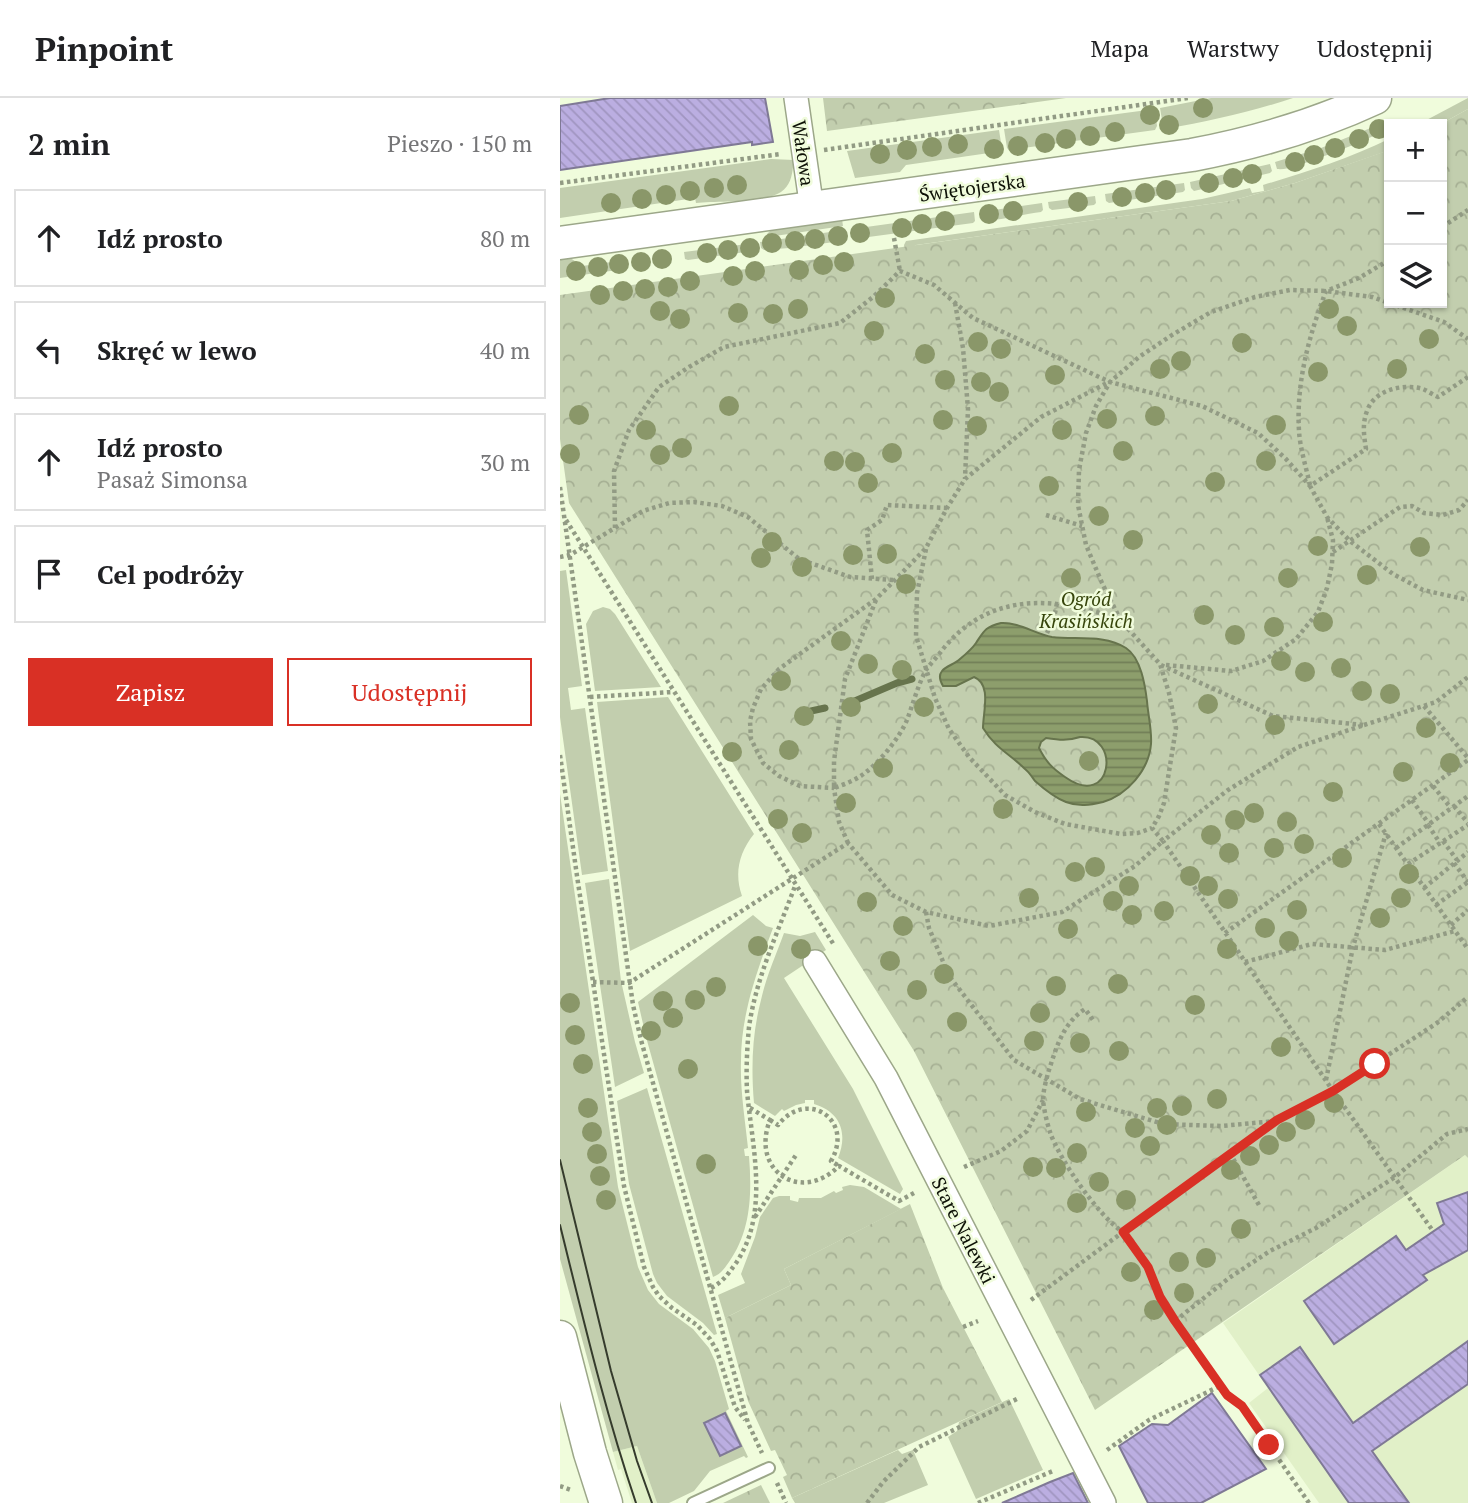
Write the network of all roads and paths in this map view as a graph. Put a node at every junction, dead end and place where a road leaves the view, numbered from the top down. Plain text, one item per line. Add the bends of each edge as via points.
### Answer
1 (796, 98) edge
2 (1188, 98) edge
3 (1376, 98) edge
4 (815, 152) dead end
5 (782, 154) dead end
6 (560, 183) edge
7 (812, 209) junction
8 (1468, 210) edge
9 (1447, 225) edge
10 (894, 238) dead end
11 (560, 243) edge
12 (1384, 263) edge
13 (900, 271) junction
14 (1326, 291) junction
15 (955, 302) junction
16 (1468, 339) edge
17 (1468, 377) edge
18 (1110, 382) junction
19 (965, 480) junction
20 (1310, 486) junction
21 (560, 487) edge
22 (1468, 500) edge
23 (947, 508) junction
24 (1045, 515) dead end
25 (564, 517) junction
26 (1327, 517) junction
27 (1082, 526) junction
28 (615, 528) junction
29 (1350, 541) junction
30 (583, 548) junction
31 (926, 548) junction
32 (1332, 553) junction
33 (569, 555) junction
34 (560, 557) edge
35 (872, 579) junction
36 (895, 580) junction
37 (876, 599) junction
38 (1468, 600) edge
39 (1057, 603) junction
40 (1121, 621) junction
41 (1047, 633) dead end
42 (1160, 664) junction
43 (926, 670) junction
44 (1468, 677) edge
45 (673, 692) junction
46 (590, 697) junction
47 (1424, 706) junction
48 (1364, 725) junction
49 (560, 755) edge
50 (1468, 759) edge
51 (1433, 786) junction
52 (834, 788) junction
53 (1468, 796) edge
54 (1412, 800) junction
55 (1452, 807) junction
56 (1379, 824) junction
57 (1428, 825) junction
58 (1468, 825) edge
59 (1152, 828) junction
60 (1386, 833) junction
61 (1163, 841) junction
62 (1442, 842) junction
63 (848, 844) junction
64 (1396, 848) junction
65 (1468, 852) edge
66 (1456, 862) junction
67 (1408, 864) junction
68 (791, 878) junction
69 (1468, 882) edge
70 (796, 885) junction
71 (1424, 888) junction
72 (1436, 905) junction
73 (1468, 910) edge
74 (926, 912) junction
75 (1451, 925) junction
76 (1455, 931) junction
77 (1225, 933) junction
78 (1468, 933) edge
79 (1460, 939) junction
80 (1353, 947) junction
81 (836, 948) dead end
82 (1468, 950) edge
83 (815, 962) dead end
84 (1245, 962) junction
85 (593, 982) junction
86 (629, 983) junction
87 (1468, 997) edge
88 (1093, 1020) dead end
89 (1047, 1080) junction
90 (1326, 1080) junction
91 (1333, 1091) junction
92 (1043, 1099) junction
93 (749, 1107) junction
94 (770, 1120) junction
95 (1277, 1120) junction
96 (1468, 1129) edge
97 (1230, 1153) junction
98 (796, 1155) dead end
99 (839, 1166) junction
100 (964, 1167) dead end
101 (782, 1176) junction
102 (1395, 1177) junction
103 (914, 1194) dead end
104 (1260, 1207) dead end
105 (754, 1218) junction
106 (1433, 1231) dead end
107 (1123, 1232) junction
108 (711, 1288) junction
109 (1031, 1300) dead end
110 (978, 1321) dead end
111 (1175, 1321) junction
112 (963, 1327) dead end
113 (560, 1336) edge
114 (1220, 1386) junction
115 (1017, 1399) dead end
116 (1107, 1450) dead end
117 (769, 1468) dead end
118 (1053, 1471) dead end
119 (560, 1486) edge
120 (571, 1490) dead end
121 (606, 1503) edge
122 (693, 1503) edge
123 (867, 1503) edge
124 (978, 1503) edge
125 (1104, 1503) edge
126 (1309, 1503) edge

1 - 7 street, Wałowa
2 - 4 path
3 - 7 street, Świętojerska via 1299,129 1219,150
5 - 6 path
7 - 11 street, Świętojerska
8 - 9 path
10 - 13 path
12 - 14 path
13 - 15 path via 934,285
13 - 28 path via 840,323 724,346 659,387 629,430 614,471
14 - 16 path via 1372,297 1444,322
14 - 18 path via 1290,290 1211,312 1150,350
14 - 20 path via 1303,362 1299,393 1298,432
15 - 18 path via 973,318
15 - 19 path via 968,409
17 - 20 path via 1438,397 1422,389 1383,391 1367,408 1363,428 1366,449
18 - 19 path via 1041,417
18 - 20 path via 1202,406 1258,433
18 - 27 path via 1086,433 1079,470
19 - 23 path
20 - 26 path
21 - 25 path
22 - 29 path via 1459,510 1443,515 1400,507
23 - 31 path
23 - 35 path via 887,505 882,520 867,530
24 - 27 path
25 - 30 path
25 - 33 path
26 - 29 path
26 - 32 path
27 - 40 path via 1086,545
28 - 30 path
28 - 35 path via 643,511 669,503 722,506 748,517 799,559 850,577
29 - 32 path
29 - 38 path via 1423,590
30 - 33 path
30 - 45 path
31 - 36 path
31 - 43 path via 917,593 916,636
32 - 42 path via 1318,611 1296,639 1263,662 1231,671
33 - 34 path
33 - 46 path
35 - 36 path
36 - 37 path
37 - 52 path via 845,679
37 - 52 path via 779,669 761,689 750,721 751,739 763,763 779,776 800,786
39 - 40 path
39 - 41 path
39 - 43 path via 1004,608 972,621
40 - 42 path
42 - 48 path via 1273,716
42 - 59 path via 1176,728 1164,803
43 - 52 path via 905,724 887,752 860,777
43 - 59 path via 949,729 968,757 1006,795 1065,824 1121,834
44 - 47 path
45 - 46 path
45 - 68 path
46 - 86 path
47 - 48 path
47 - 50 path
48 - 61 path via 1298,747 1228,790
49 - 85 path
50 - 51 path
51 - 54 path
51 - 55 path
52 - 63 path
53 - 55 path
54 - 56 path
54 - 57 path
55 - 57 path
55 - 58 path
56 - 60 path
56 - 77 path
57 - 62 path
57 - 64 path
58 - 62 path
59 - 61 path
60 - 64 path
60 - 80 path
61 - 74 path via 1135,866 1062,912 989,926
61 - 77 path
62 - 66 path
62 - 67 path
63 - 68 path
63 - 74 path via 892,895
64 - 67 path
65 - 66 path
66 - 69 path
66 - 71 path
67 - 71 path
68 - 70 path
68 - 86 path
69 - 72 path
70 - 81 path
70 - 93 path via 755,998 747,1058
71 - 72 path
72 - 75 path
73 - 75 path
74 - 89 path via 949,976 1014,1060
75 - 76 path
76 - 79 path
76 - 80 path via 1385,950
77 - 84 path
78 - 79 path
79 - 82 path
80 - 84 path via 1312,944
80 - 90 path
83 - 125 street, Stare Nalewki via 886,1078
84 - 90 path
85 - 86 path
85 - 108 path via 624,1186 648,1277 665,1302 710,1339 735,1407 748,1423
86 - 108 path
87 - 91 path via 1437,1023
88 - 89 path via 1085,1009 1064,1030
89 - 92 path
89 - 95 path via 1080,1099 1163,1124 1221,1126
90 - 91 path
91 - 95 path
91 - 102 path
92 - 100 path via 1027,1131 1001,1151
92 - 107 path via 1050,1132 1069,1169 1100,1211
93 - 94 path
93 - 105 path via 756,1178
94 - 99 path via 778,1125 793,1111 804,1108 824,1113 837,1131 839,1142 831,1161
94 - 101 path via 764,1144
95 - 97 path
96 - 102 path via 1447,1135
97 - 104 path
97 - 107 path
98 - 101 path
99 - 101 path via 819,1181 806,1183
99 - 103 path via 899,1201
101 - 105 path
102 - 106 path
102 - 111 path via 1316,1228 1270,1251
105 - 108 path via 743,1253 723,1282
107 - 109 path
107 - 111 path via 1148,1267
110 - 112 path
111 - 114 path
113 - 121 street
114 - 116 path via 1149,1420
114 - 126 path via 1242,1406
115 - 123 path via 919,1447
117 - 122 lane
118 - 124 path
119 - 120 path

